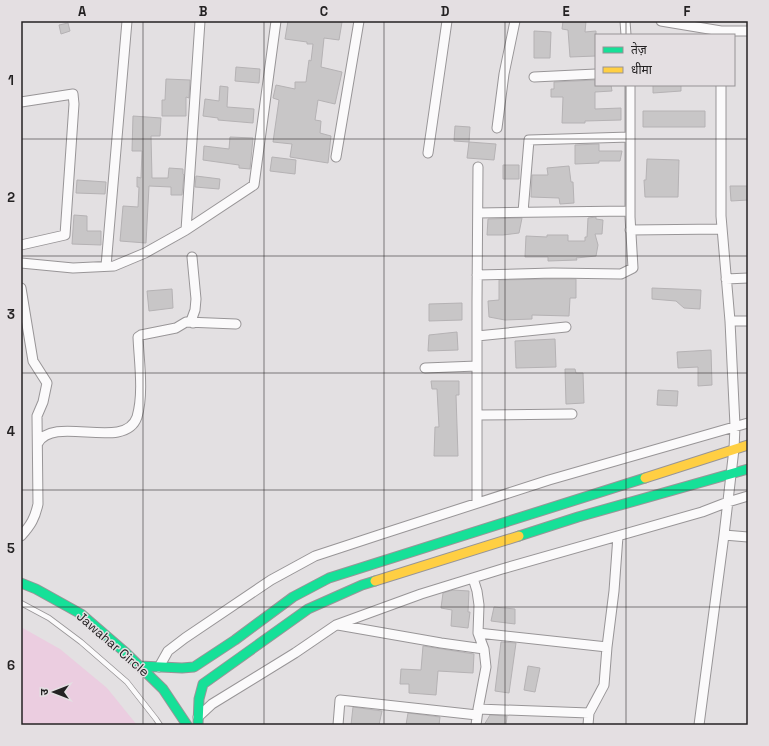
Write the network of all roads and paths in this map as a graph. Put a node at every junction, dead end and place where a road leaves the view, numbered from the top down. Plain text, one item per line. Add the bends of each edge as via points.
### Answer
1 (127, 21) edge
2 (200, 21) edge
3 (276, 21) edge
4 (359, 21) edge
5 (447, 21) edge
6 (515, 21) edge
7 (625, 21) edge
8 (661, 21) edge
9 (721, 21) edge
10 (748, 32) edge
11 (721, 33) edge
12 (626, 34) edge
13 (595, 74) edge
14 (534, 77) dead end
15 (630, 86) edge
16 (721, 86) edge
17 (21, 102) edge
18 (497, 128) dead end
19 (630, 137) junction
20 (428, 153) dead end
21 (336, 157) dead end
22 (478, 166) dead end
23 (630, 211) junction
24 (523, 212) junction
25 (478, 213) junction
26 (722, 229) junction
27 (186, 230) junction
28 (630, 230) junction
29 (21, 245) edge
30 (192, 257) dead end
31 (21, 263) edge
32 (106, 266) junction
33 (477, 276) junction
34 (748, 278) edge
35 (726, 279) junction
36 (21, 288) edge
37 (730, 321) junction
38 (748, 321) edge
39 (193, 323) junction
40 (236, 324) dead end
41 (566, 327) dead end
42 (477, 336) junction
43 (477, 366) junction
44 (425, 368) dead end
45 (572, 414) dead end
46 (478, 415) junction
47 (748, 423) edge
48 (735, 426) junction
49 (38, 443) junction
50 (748, 445) edge
51 (734, 449) junction
52 (748, 469) edge
53 (731, 474) junction
54 (748, 496) edge
55 (728, 502) junction
56 (477, 503) junction
57 (724, 535) junction
58 (21, 536) edge
59 (618, 536) junction
60 (748, 537) edge
61 (473, 578) junction
62 (21, 583) edge
63 (21, 603) edge
64 (336, 625) junction
65 (478, 633) junction
66 (607, 648) junction
67 (484, 649) junction
68 (140, 666) junction
69 (159, 667) junction
70 (478, 712) junction
71 (589, 713) junction
72 (198, 721) edge
73 (160, 725) edge
74 (187, 725) edge
75 (338, 725) edge
76 (476, 725) edge
77 (588, 725) edge
78 (699, 725) edge

1 - 32 street
2 - 27 street
3 - 27 street via 254,186
4 - 21 street
5 - 20 street
6 - 18 street via 504,74
7 - 12 street
8 - 11 street
9 - 11 street
10 - 11 street
13 - 14 street
15 - 19 street
16 - 26 street
17 - 29 street via 73,94 74,104 65,235
19 - 23 street
19 - 24 street via 529,140
22 - 25 street
23 - 24 street
23 - 28 street
24 - 25 street
25 - 33 street
26 - 28 street
26 - 35 street
27 - 32 street via 114,266
28 - 33 street via 632,268 621,274
30 - 39 street via 196,300 191,321
31 - 32 street via 73,268
33 - 42 street
34 - 35 street
35 - 37 street
36 - 49 street via 33,361 47,383 37,416
37 - 38 street
37 - 48 street
39 - 40 street
39 - 49 street via 186,322 176,328 138,337 139,400 133,424 114,433 49,433 41,437
41 - 42 street
42 - 43 street
43 - 44 street
43 - 46 street
45 - 46 street
46 - 56 street
47 - 48 street
48 - 51 street
48 - 56 street
49 - 58 street via 38,504 31,525
50 - 51 street
51 - 53 street
51 - 69 street via 329,578 293,597 194,667
52 - 53 street
53 - 55 street
53 - 72 street via 578,517 362,585 308,609 203,684
54 - 55 street
55 - 57 street
55 - 59 street
56 - 69 street via 315,556 271,580 185,638 168,651
57 - 60 street
57 - 78 street
59 - 61 street
59 - 66 street
61 - 64 street via 420,594
61 - 65 street via 479,605
62 - 68 street, Jawahar Circle via 81,614
63 - 73 lane via 49,618 127,682
64 - 67 street
64 - 72 street via 212,704
65 - 66 street
65 - 67 street
66 - 71 street via 604,685
67 - 70 street via 486,667
68 - 69 street
68 - 74 street, Jawahar Circle via 163,689
70 - 71 street
70 - 75 street via 340,700
70 - 76 street
71 - 77 street

